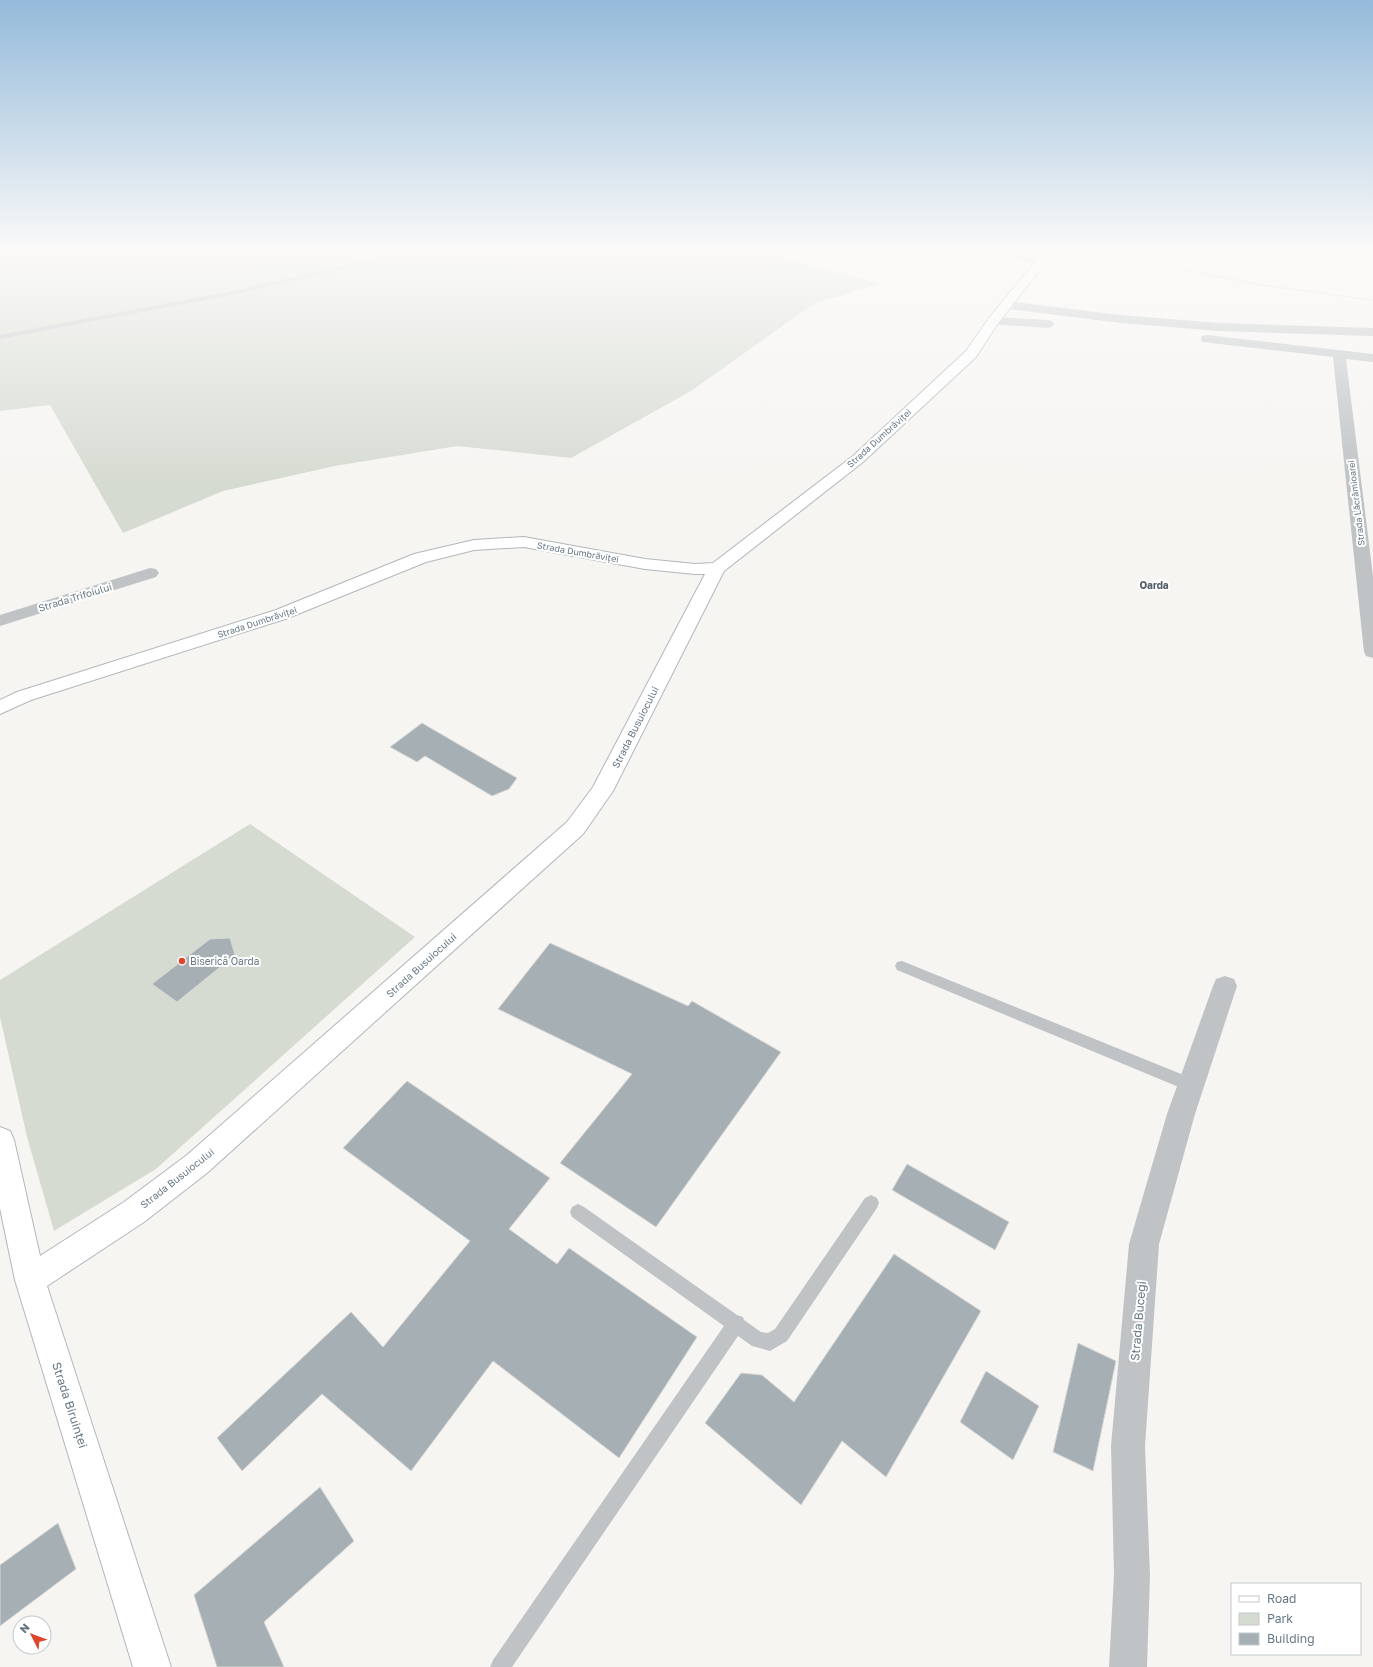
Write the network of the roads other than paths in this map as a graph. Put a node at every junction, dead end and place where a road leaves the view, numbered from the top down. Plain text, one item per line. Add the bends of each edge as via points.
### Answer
1 (49, 328) edge
2 (988, 328) edge
3 (1092, 328) edge
4 (1146, 328) edge
5 (1243, 328) edge
6 (1373, 332) edge
7 (1164, 334) junction
8 (0, 337) edge
9 (1339, 354) junction
10 (1373, 358) edge
11 (717, 568) junction
12 (150, 573) dead end
13 (0, 621) edge
14 (1373, 652) edge
15 (0, 708) edge
16 (902, 966) dead end
17 (1225, 986) dead end
18 (1191, 1085) junction
19 (0, 1140) edge
20 (871, 1203) dead end
21 (578, 1212) dead end
22 (30, 1280) junction
23 (736, 1323) junction
24 (152, 1667) edge
25 (500, 1667) edge
26 (1128, 1667) edge

1 - 8 lane
2 - 11 main road, Strada Dumbrăviței via 971,354 858,459
3 - 7 street
4 - 7 street
5 - 6 street
7 - 9 street
9 - 10 street
9 - 14 street, Strada Lăcrămioarei
11 - 15 main road, Strada Dumbrăviței via 695,569 645,564 524,542 474,545 420,558 282,614 24,696
11 - 22 main road, Strada Busuiocului via 602,791 576,828 197,1164 134,1212
12 - 13 street, Strada Trifoiului
16 - 18 lane
17 - 18 street, Strada Bucegi
18 - 26 street, Strada Bucegi via 1144,1244 1128,1446 1132,1575
19 - 22 main road, Strada Biruinței
20 - 23 lane via 782,1334 770,1342 758,1340
21 - 23 lane
22 - 24 main road, Strada Biruinței
23 - 25 lane

